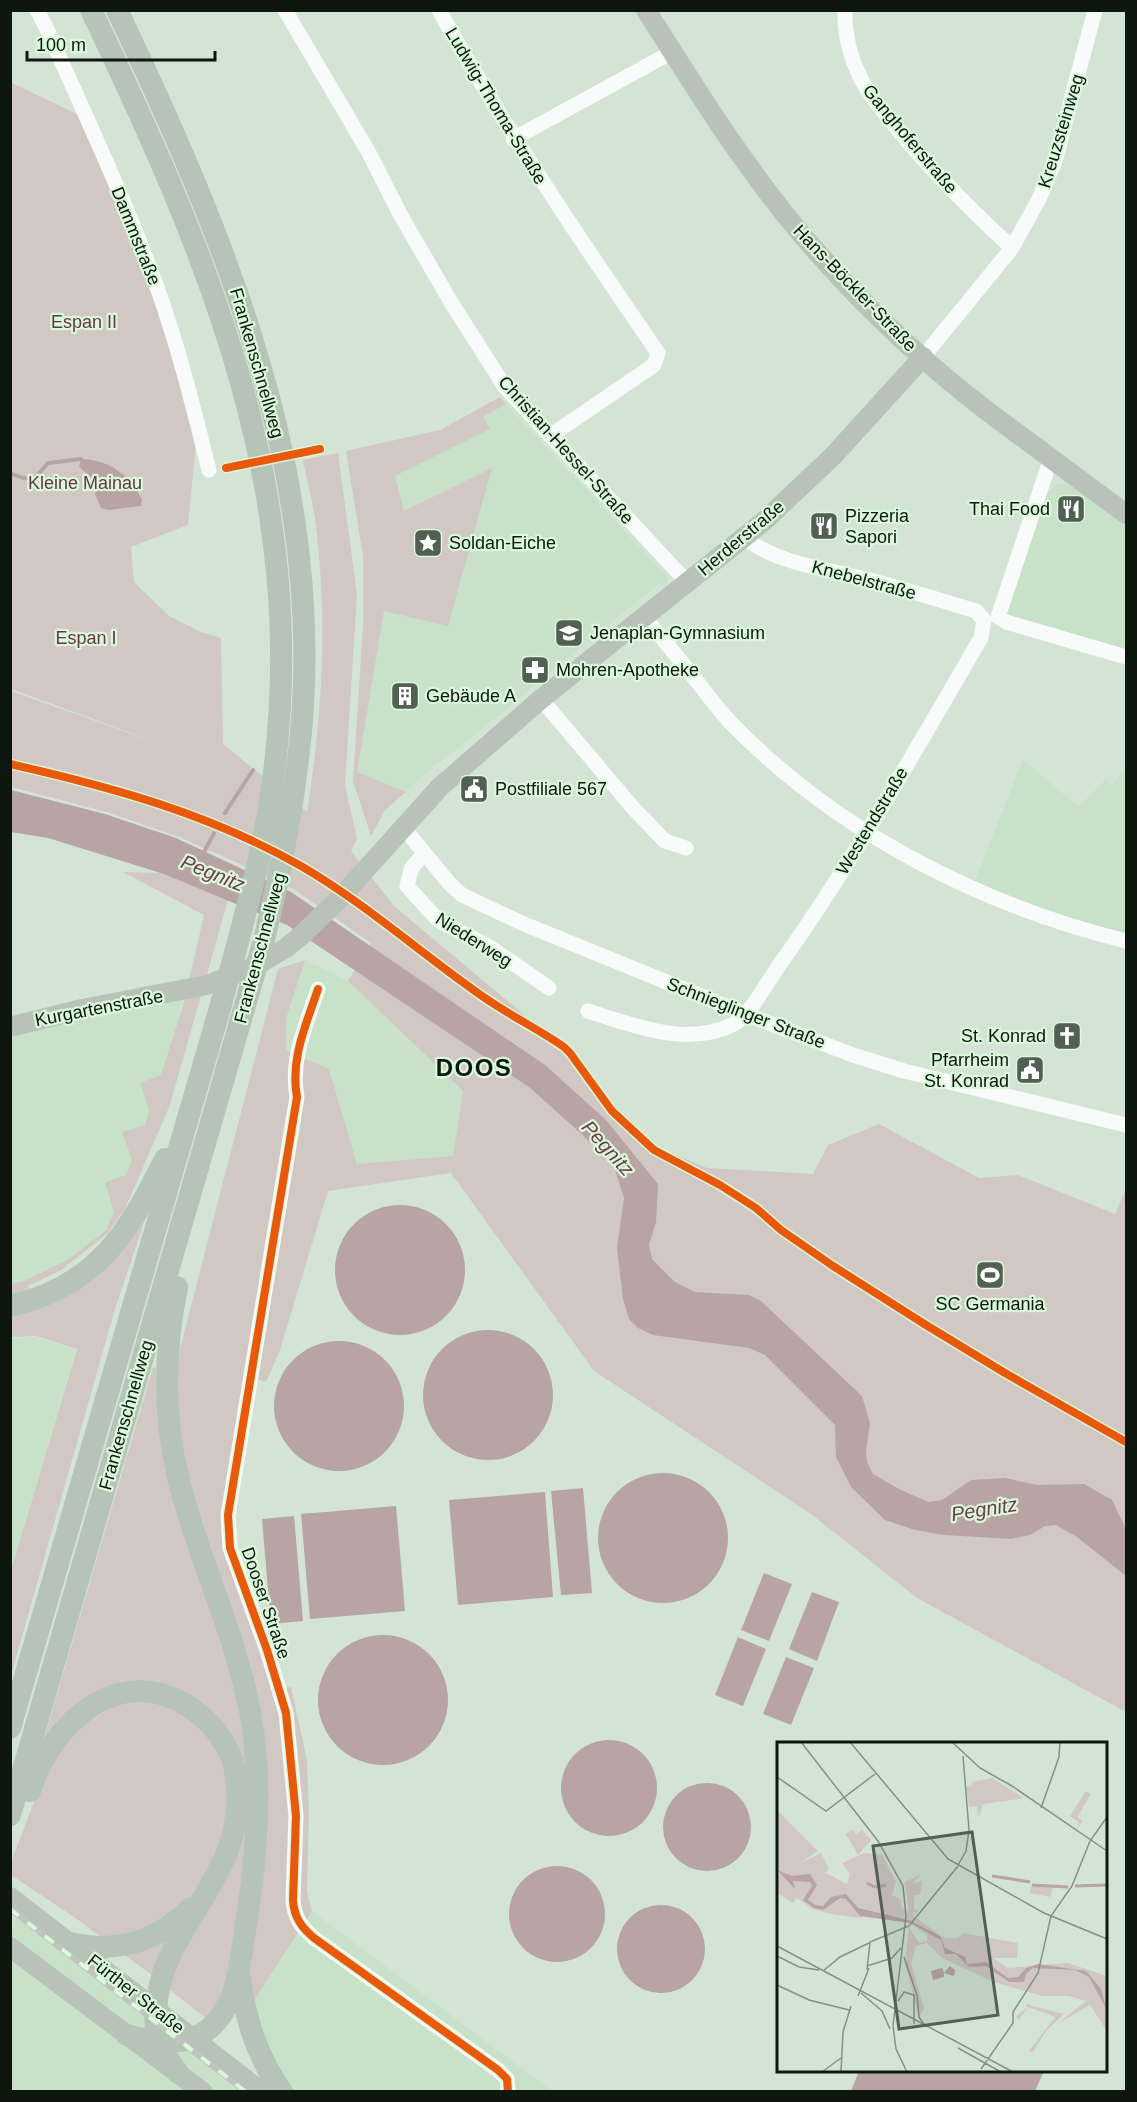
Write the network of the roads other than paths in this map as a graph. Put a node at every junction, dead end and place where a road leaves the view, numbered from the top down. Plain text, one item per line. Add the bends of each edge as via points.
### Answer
1 (37, 10) edge
2 (91, 10) edge
3 (117, 10) edge
4 (285, 10) edge
5 (438, 10) edge
6 (646, 10) edge
7 (845, 10) edge
8 (1095, 10) edge
9 (672, 52) junction
10 (513, 139) junction
11 (1012, 249) junction
12 (923, 357) junction
13 (550, 436) junction
14 (1043, 452) junction
15 (209, 470) dead end
16 (1126, 514) edge
17 (744, 538) junction
18 (688, 583) junction
19 (644, 617) junction
20 (991, 619) junction
21 (1126, 657) edge
22 (542, 699) junction
23 (403, 827) junction
24 (867, 833) junction
25 (686, 848) dead end
26 (424, 853) junction
27 (373, 860) joint
28 (1126, 941) edge
29 (549, 988) dead end
30 (318, 989) dead end
31 (588, 1011) dead end
32 (745, 1014) junction
33 (10, 1027) edge
34 (190, 1110) junction
35 (1126, 1125) edge
36 (202, 1155) junction
37 (10, 1306) edge
38 (10, 1728) edge
39 (10, 1815) edge
40 (10, 1830) edge
41 (208, 1888) junction
42 (14, 1900) edge
43 (70, 1943) junction
44 (13, 1948) edge
45 (239, 1970) junction
46 (156, 2010) junction
47 (127, 2035) junction
48 (192, 2038) junction
49 (159, 2043) junction
50 (178, 2073) junction
51 (203, 2091) edge
52 (262, 2091) edge
53 (282, 2091) edge
54 (508, 2091) edge

1 - 15 street, Dammstraße via 158,289 183,364
2 - 34 highway, Frankenschnellweg via 155,148 225,325 253,422 276,551 281,622 280,713 269,808 241,929
3 - 36 highway, Frankenschnellweg via 161,103 246,318 284,458 303,602 300,746 291,820 264,939
4 - 13 street, Christian-Hessel-Straße via 452,304 505,387
5 - 10 street, Ludwig-Thoma-Straße
6 - 9 main road, Hans-Böckler-Straße
7 - 11 street, Ganghoferstraße via 850,51 874,98 944,184
8 - 11 street, Kreuzsteinweg via 1053,167
9 - 10 street
9 - 12 main road, Hans-Böckler-Straße via 731,143 795,227 833,270
10 - 13 street, Ludwig-Thoma-Straße via 657,353 654,365
11 - 12 street, Kreuzsteinweg
12 - 14 main road, Hans-Böckler-Straße
12 - 17 main road, Herderstraße via 827,462
13 - 18 street, Christian-Hessel-Straße
14 - 16 main road, Hans-Böckler-Straße
14 - 20 street, Westendstraße
17 - 18 main road, Herderstraße
17 - 20 street, Knebelstraße via 778,557 944,601
18 - 19 main road, Herderstraße
19 - 22 main road, Herderstraße
19 - 24 street via 732,725 787,775
20 - 21 street, Knebelstraße
20 - 24 street, Westendstraße
22 - 23 main road, Herderstraße via 440,787
22 - 25 street via 634,809 665,841
23 - 26 street, Schnieglinger Straße
23 - 27 main road, Herderstraße
24 - 28 street via 969,887
24 - 32 street, Westendstraße
26 - 29 street, Niederweg via 411,869 407,886 430,913
26 - 32 street, Schnieglinger Straße via 449,883 474,902
27 - 33 main road, Kurgartenstraße via 327,912 286,948 235,976 188,990
30 - 54 street, Dooser Straße via 299,1043 294,1071 297,1097 228,1515 230,1548 286,1713 296,1816 293,1900 298,1922 314,1938 498,2070 507,2079
31 - 32 street via 660,1033 677,1034 722,1029
32 - 35 street, Schnieglinger Straße via 904,1071
34 - 37 highway via 136,1215 111,1249 69,1283 39,1298
34 - 38 highway, Frankenschnellweg
36 - 39 highway, Frankenschnellweg
36 - 45 highway via 170,1324 167,1410 178,1478 234,1647 254,1736 257,1824
40 - 41 highway via 26,1803 45,1755 82,1711 122,1693 171,1697 214,1727 234,1768 234,1830 227,1854
41 - 43 highway via 179,1918 141,1941 106,1948
41 - 46 highway via 163,1970
42 - 43 main road, Fürther Straße
43 - 46 main road, Fürther Straße
44 - 47 main road, Fürther Straße
45 - 48 highway via 224,2013 206,2031
45 - 53 highway via 253,2039
46 - 48 main road, Fürther Straße
46 - 49 highway
47 - 49 highway
47 - 50 main road, Fürther Straße
48 - 49 highway
48 - 52 main road, Fürther Straße
49 - 50 highway
50 - 51 main road, Fürther Straße

